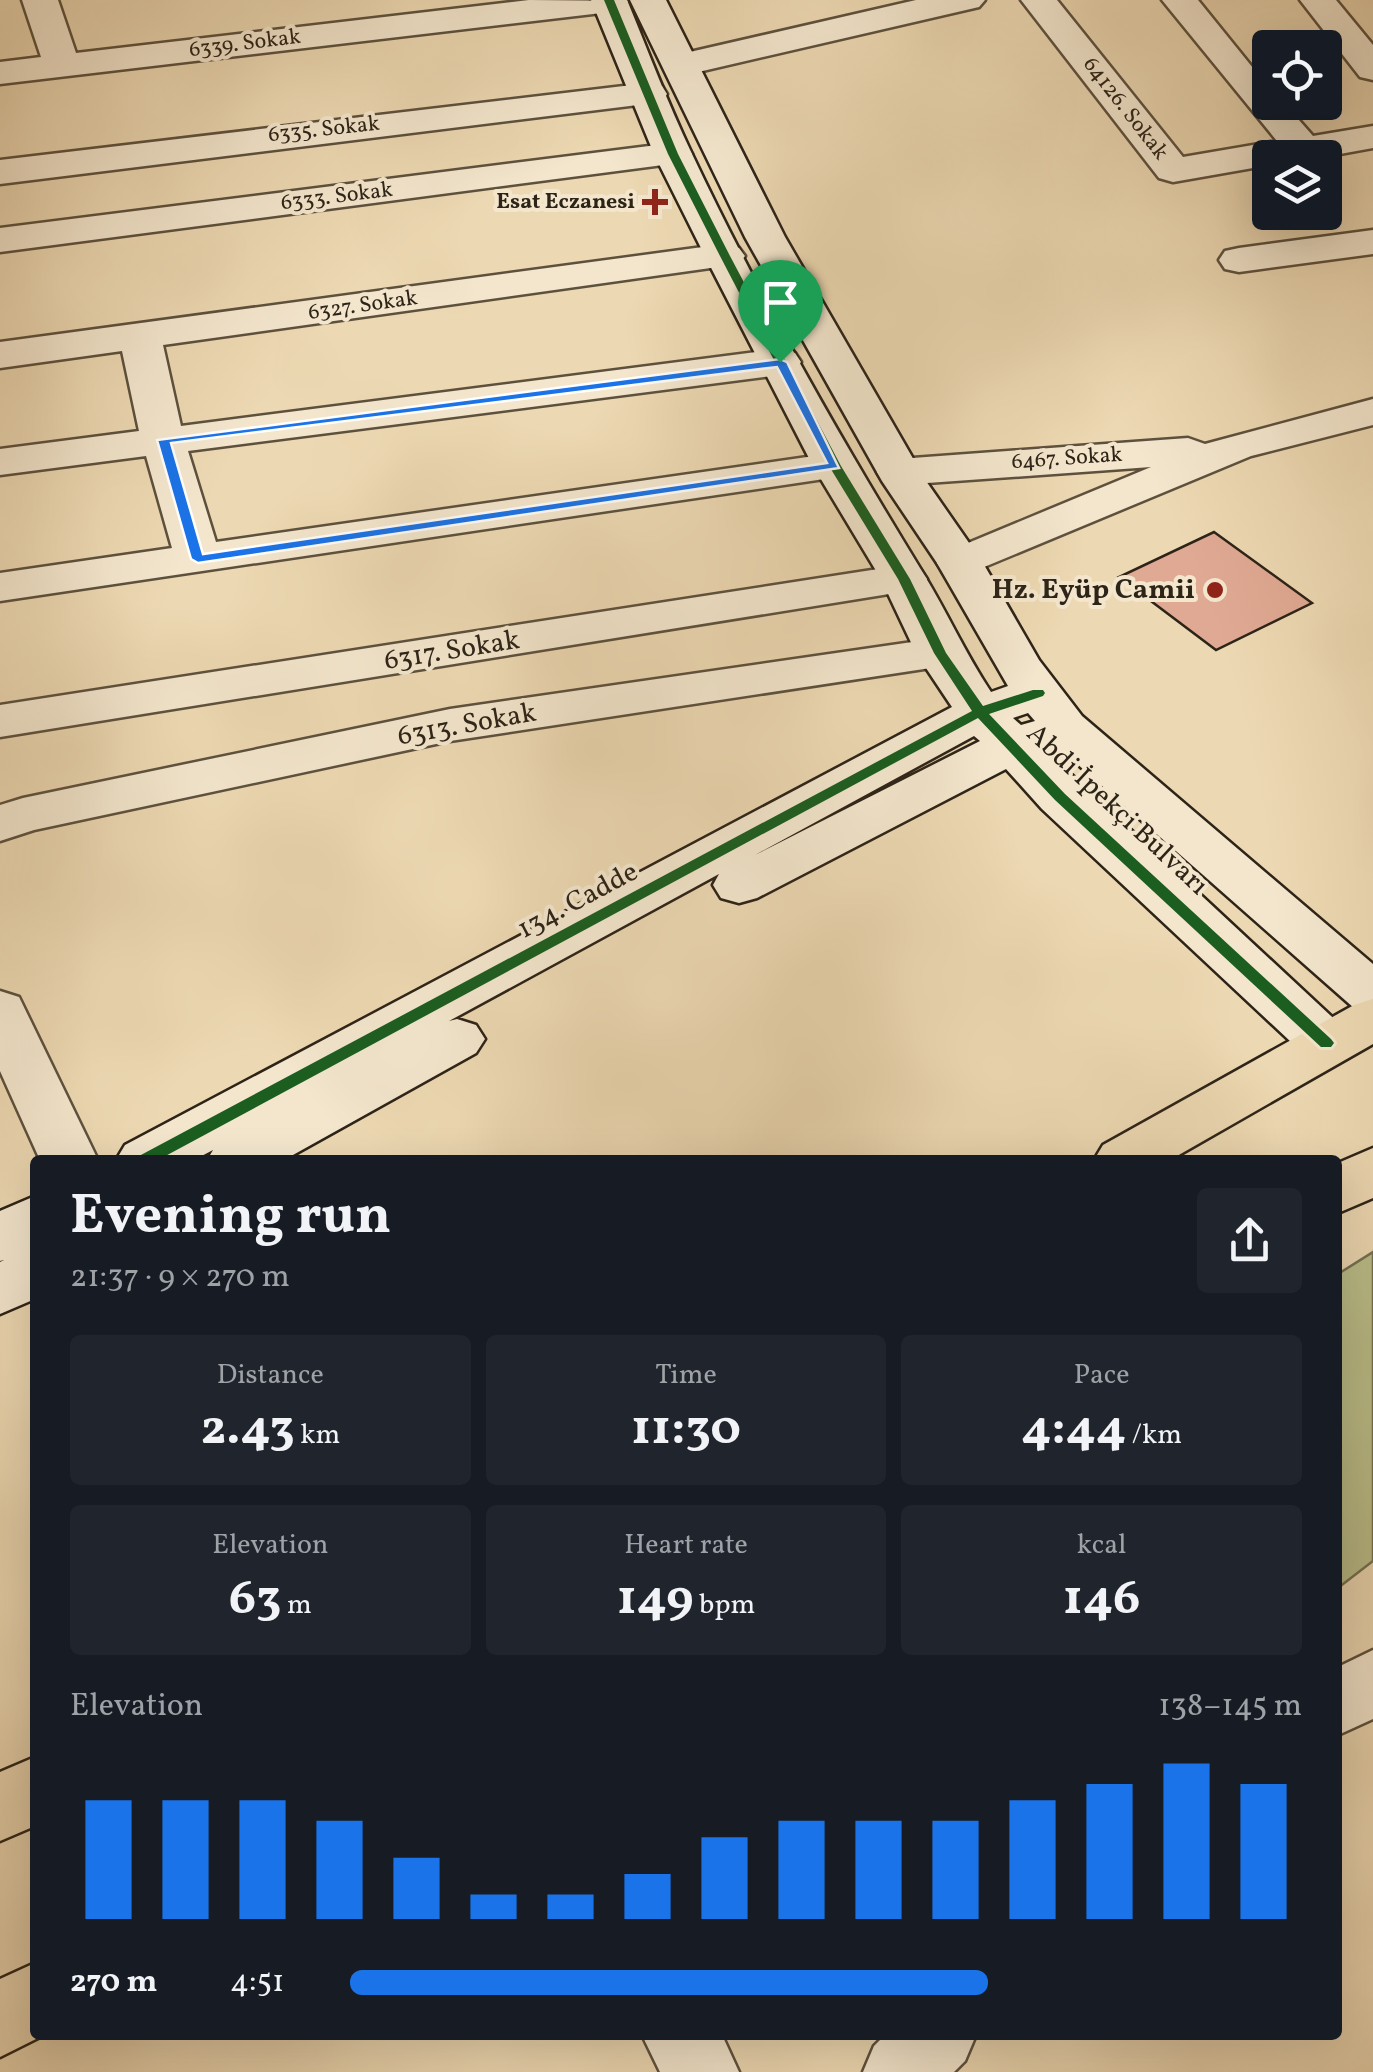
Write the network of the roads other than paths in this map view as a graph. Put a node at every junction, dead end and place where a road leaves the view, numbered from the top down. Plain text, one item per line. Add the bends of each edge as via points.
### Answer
1 (40, 0) edge
2 (622, 0) edge
3 (967, 0) edge
4 (1039, 0) edge
5 (1180, 0) edge
6 (1318, 0) edge
7 (62, 65) junction
8 (1373, 69) edge
9 (0, 73) edge
10 (665, 80) junction
11 (1373, 138) edge
12 (1296, 140) edge
13 (1342, 141) edge
14 (673, 154) junction
15 (1252, 155) edge
16 (0, 172) edge
17 (0, 240) edge
18 (1373, 242) edge
19 (725, 256) junction
20 (1239, 260) dead end
21 (140, 337) junction
22 (0, 355) edge
23 (780, 362) junction
24 (1373, 412) edge
25 (164, 440) junction
26 (1236, 447) junction
27 (0, 462) edge
28 (835, 466) junction
29 (899, 472) junction
30 (198, 559) junction
31 (960, 562) junction
32 (904, 579) junction
33 (0, 586) edge
34 (940, 653) junction
35 (1051, 710) junction
36 (0, 721) edge
37 (996, 729) junction
38 (8, 806) edge
39 (0, 1011) edge
40 (1360, 1025) edge
41 (67, 1155) edge
42 (155, 1155) edge
43 (245, 1155) edge
44 (1132, 1155) edge
45 (1373, 1170) edge
46 (1342, 1189) edge
47 (30, 1222) edge
48 (0, 1238) edge
49 (30, 1274) edge
50 (0, 1290) edge
51 (1373, 1680) edge
52 (1342, 1702) edge
53 (30, 1792) edge
54 (0, 1809) edge
55 (30, 2002) edge
56 (0, 2021) edge
57 (682, 2040) edge
58 (934, 2040) edge
59 (702, 2072) edge
60 (900, 2072) edge

1 - 7 street
2 - 7 street, 6339. Sokak
2 - 10 street, Abdi İpekçi Bulvarı
3 - 10 street, 6335. Sokak via 826,28
4 - 15 street, 64126. Sokak via 1173,170
5 - 12 street
6 - 8 street
7 - 9 street, 6339. Sokak
10 - 14 street, Abdi İpekçi Bulvarı
10 - 16 street, 6335. Sokak
10 - 29 street, Abdi İpekçi Bulvarı via 765,236
11 - 13 street
14 - 17 street, 6333. Sokak
14 - 19 street, Abdi İpekçi Bulvarı
18 - 20 street
19 - 21 street, 6327. Sokak
19 - 23 street, Abdi İpekçi Bulvarı
21 - 22 street, 6327. Sokak
21 - 25 street
23 - 25 street
23 - 28 street, Abdi İpekçi Bulvarı
24 - 26 street, 6467. Sokak
25 - 27 street
25 - 30 street
26 - 29 street, 6467. Sokak
26 - 31 street, 6467. Sokak
28 - 30 street
28 - 32 street, Abdi İpekçi Bulvarı
29 - 31 street, Abdi İpekçi Bulvarı
30 - 33 street
31 - 35 street, Abdi İpekçi Bulvarı via 1018,667
32 - 34 street, Abdi İpekçi Bulvarı
32 - 36 street, 6317. Sokak
34 - 37 street, Abdi İpekçi Bulvarı
34 - 38 street, 6313. Sokak via 450,724 288,762
35 - 37 street, 134. Cadde
35 - 40 street, Abdi İpekçi Bulvarı
37 - 40 street, Abdi İpekçi Bulvarı via 1060,797
37 - 42 street, 134. Cadde
37 - 43 street, 134. Cadde via 768,869
39 - 41 street
40 - 44 highway
45 - 46 highway
47 - 48 street
49 - 50 street
51 - 52 street
53 - 54 highway
55 - 56 highway
57 - 59 street
58 - 60 street

